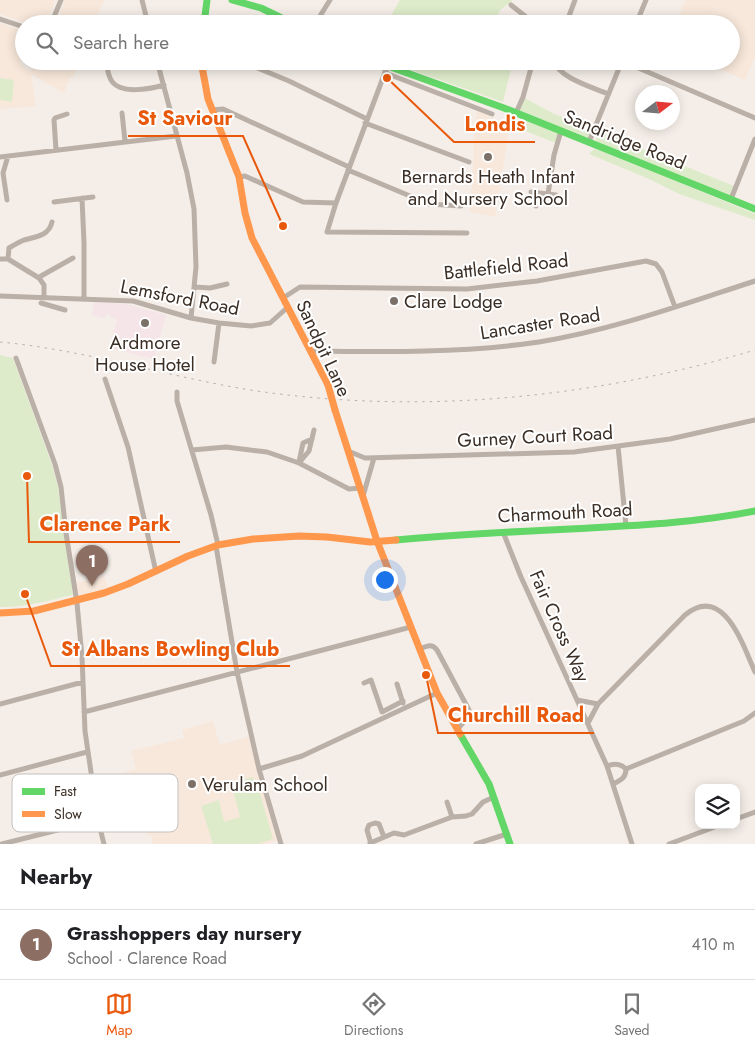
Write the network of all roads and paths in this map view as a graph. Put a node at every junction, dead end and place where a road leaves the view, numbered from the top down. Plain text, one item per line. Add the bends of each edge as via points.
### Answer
1 (61, 0) edge
2 (142, 0) edge
3 (207, 0) edge
4 (232, 0) edge
5 (330, 0) edge
6 (646, 0) edge
7 (572, 2) edge
8 (511, 5) dead end
9 (55, 15) edge
10 (146, 15) edge
11 (205, 15) edge
12 (275, 15) edge
13 (321, 15) edge
14 (524, 15) edge
15 (568, 15) edge
16 (640, 15) edge
17 (0, 19) edge
18 (15, 24) edge
19 (108, 70) edge
20 (160, 70) edge
21 (203, 70) edge
22 (262, 70) edge
23 (385, 70) edge
24 (391, 70) edge
25 (530, 70) edge
26 (559, 70) edge
27 (618, 70) edge
28 (643, 70) edge
29 (164, 86) junction
30 (429, 86) junction
31 (608, 94) junction
32 (482, 101) junction
33 (479, 108) junction
34 (212, 110) junction
35 (122, 113) dead end
36 (516, 113) junction
37 (67, 114) dead end
38 (492, 114) dead end
39 (755, 118) edge
40 (366, 121) junction
41 (561, 131) junction
42 (176, 136) junction
43 (755, 139) edge
44 (125, 141) junction
45 (589, 142) junction
46 (56, 150) junction
47 (8, 156) junction
48 (0, 157) edge
49 (469, 162) dead end
50 (349, 169) junction
51 (239, 177) junction
52 (531, 192) dead end
53 (538, 193) junction
54 (548, 194) junction
55 (556, 195) dead end
56 (93, 197) dead end
57 (82, 198) junction
58 (731, 199) junction
59 (7, 200) dead end
60 (54, 202) dead end
61 (336, 203) junction
62 (461, 206) dead end
63 (536, 206) dead end
64 (755, 209) edge
65 (52, 222) dead end
66 (467, 233) dead end
67 (73, 258) dead end
68 (0, 259) edge
69 (8, 259) junction
70 (39, 278) junction
71 (755, 281) edge
72 (227, 284) dead end
73 (195, 287) junction
74 (0, 296) edge
75 (57, 298) junction
76 (283, 298) junction
77 (84, 299) junction
78 (42, 300) junction
79 (675, 307) junction
80 (56, 308) junction
81 (288, 308) junction
82 (65, 310) dead end
83 (191, 318) junction
84 (219, 323) junction
85 (311, 350) junction
86 (322, 351) junction
87 (16, 358) dead end
88 (316, 361) junction
89 (214, 362) dead end
90 (105, 379) dead end
91 (177, 392) dead end
92 (755, 420) edge
93 (314, 430) dead end
94 (618, 446) junction
95 (192, 450) junction
96 (348, 451) junction
97 (374, 458) junction
98 (299, 463) junction
99 (362, 492) junction
100 (755, 511) edge
101 (626, 526) junction
102 (503, 532) junction
103 (377, 541) junction
104 (217, 545) junction
105 (156, 572) junction
106 (77, 600) junction
107 (0, 613) edge
108 (411, 628) junction
109 (420, 648) junction
110 (237, 672) junction
111 (755, 672) edge
112 (83, 682) junction
113 (364, 683) dead end
114 (396, 684) dead end
115 (438, 693) junction
116 (577, 700) junction
117 (403, 701) junction
118 (0, 704) edge
119 (598, 704) junction
120 (405, 708) junction
121 (84, 712) junction
122 (755, 713) edge
123 (383, 714) junction
124 (588, 724) junction
125 (458, 729) junction
126 (87, 752) junction
127 (607, 766) junction
128 (259, 769) junction
129 (626, 769) junction
130 (0, 774) edge
131 (91, 774) edge
132 (614, 784) junction
133 (494, 797) junction
134 (447, 802) dead end
135 (755, 812) edge
136 (452, 817) junction
137 (740, 818) edge
138 (709, 829) edge
139 (50, 832) edge
140 (507, 834) junction
141 (384, 837) junction
142 (371, 843) edge
143 (2, 844) edge
144 (281, 844) edge
145 (476, 844) edge
146 (510, 844) edge
147 (632, 844) edge
148 (669, 844) edge

1 - 9 street
2 - 10 street
3 - 11 street
4 - 12 street
5 - 13 street
6 - 16 street
7 - 15 street
8 - 14 street
17 - 18 street
19 - 29 street via 110,80 120,88
20 - 29 street
21 - 34 street, Sandpit Lane
22 - 40 street
23 - 40 street
24 - 30 street, Sandridge Road
25 - 36 street
26 - 31 street
27 - 31 street
28 - 39 street
29 - 42 street
30 - 32 street, Sandridge Road
30 - 33 street, Sandridge Road
31 - 45 street
32 - 33 street
32 - 36 street, Sandridge Road
33 - 38 street, Sandridge Road
34 - 50 street via 223,109
34 - 51 street, Sandpit Lane
35 - 44 street
36 - 41 street, Sandridge Road
37 - 46 street via 54,120
40 - 49 street
40 - 50 street
41 - 45 street, Sandridge Road
41 - 54 street
42 - 44 street
42 - 73 street via 194,209
43 - 58 street
44 - 46 street
45 - 58 street, Sandridge Road
46 - 47 street
47 - 48 street
47 - 59 street via 3,173
50 - 61 street
50 - 62 street via 429,204
51 - 61 street via 245,176 303,202
51 - 76 street, Sandpit Lane via 252,238
52 - 53 street
53 - 54 street
53 - 63 street
54 - 55 street
56 - 57 street
57 - 60 street
57 - 77 street
58 - 64 street, Sandridge Road
61 - 66 street via 327,232
65 - 69 street via 49,230 9,248
67 - 70 street
68 - 69 street
69 - 70 street
70 - 78 street via 44,285
71 - 79 street, Lancaster Road
72 - 73 street
73 - 83 street
74 - 78 street, Lemsford Road
75 - 77 street, Lemsford Road
75 - 78 street, Lemsford Road
75 - 80 street
76 - 79 street, Battlefield Road via 300,287 467,289 537,281 646,261 656,264 662,272
76 - 81 street, Sandpit Lane
77 - 83 street, Lemsford Road via 132,301
78 - 80 street
79 - 86 street, Lancaster Road via 600,330 539,342 459,350
80 - 82 street
81 - 84 street, Lemsford Road via 270,323 251,326
81 - 85 street, Sandpit Lane
83 - 84 street, Lemsford Road
84 - 89 street
85 - 86 street, Lancaster Road
85 - 88 street, Sandpit Lane
86 - 88 street
87 - 106 street via 62,487
88 - 96 street, Sandpit Lane, bridge via 328,385
90 - 105 street via 128,447
91 - 95 street
92 - 94 street, Gurney Court Road via 670,439
93 - 98 street via 312,439 303,443
94 - 97 street, Gurney Court Road via 574,452
94 - 101 street
95 - 98 street via 226,447 256,450
95 - 104 street
96 - 97 street, Gurney Court Road via 364,458
96 - 99 street, Sandpit Lane
97 - 99 street
98 - 99 street via 349,489
99 - 103 street, Sandpit Lane
100 - 101 street, Charmouth Road via 720,518
101 - 102 street, Charmouth Road
102 - 103 street, Charmouth Road
102 - 116 street, Fair Cross Way
103 - 104 street, Charmouth Road via 300,536
103 - 108 street, Sandpit Lane
104 - 105 street, Charmouth Road
104 - 110 street
105 - 106 street, Charmouth Road
106 - 107 street, Charmouth Road via 34,611
106 - 112 street
108 - 109 street, Sandpit Lane
108 - 110 street
109 - 115 street, Sandpit Lane
109 - 125 street via 434,646 469,710 469,716
110 - 121 street
110 - 128 street
111 - 119 street via 731,621 717,609 699,607 684,615
112 - 118 street
112 - 121 street
113 - 123 street via 371,680
114 - 117 street
115 - 120 street
115 - 125 street, Sandpit Lane
116 - 119 street
116 - 124 street, Fair Cross Way
117 - 120 street
117 - 123 street
119 - 124 street
120 - 123 street
121 - 126 street
122 - 129 street via 744,721
123 - 128 street via 302,756
124 - 127 street, Fair Cross Way
125 - 133 street, Sandpit Lane
126 - 130 street
126 - 131 street
127 - 129 street via 617,764
127 - 132 street, Fair Cross Way
128 - 144 street
129 - 132 street via 626,775
132 - 147 street, Fair Cross Way
133 - 136 street via 483,802 472,814
133 - 140 street, Sandpit Lane
134 - 136 street
135 - 137 street
136 - 141 street via 404,835
138 - 148 street
139 - 143 street
140 - 145 street
140 - 146 street, Sandpit Lane
141 - 142 street
141 - 142 street via 379,824 369,825 367,830

